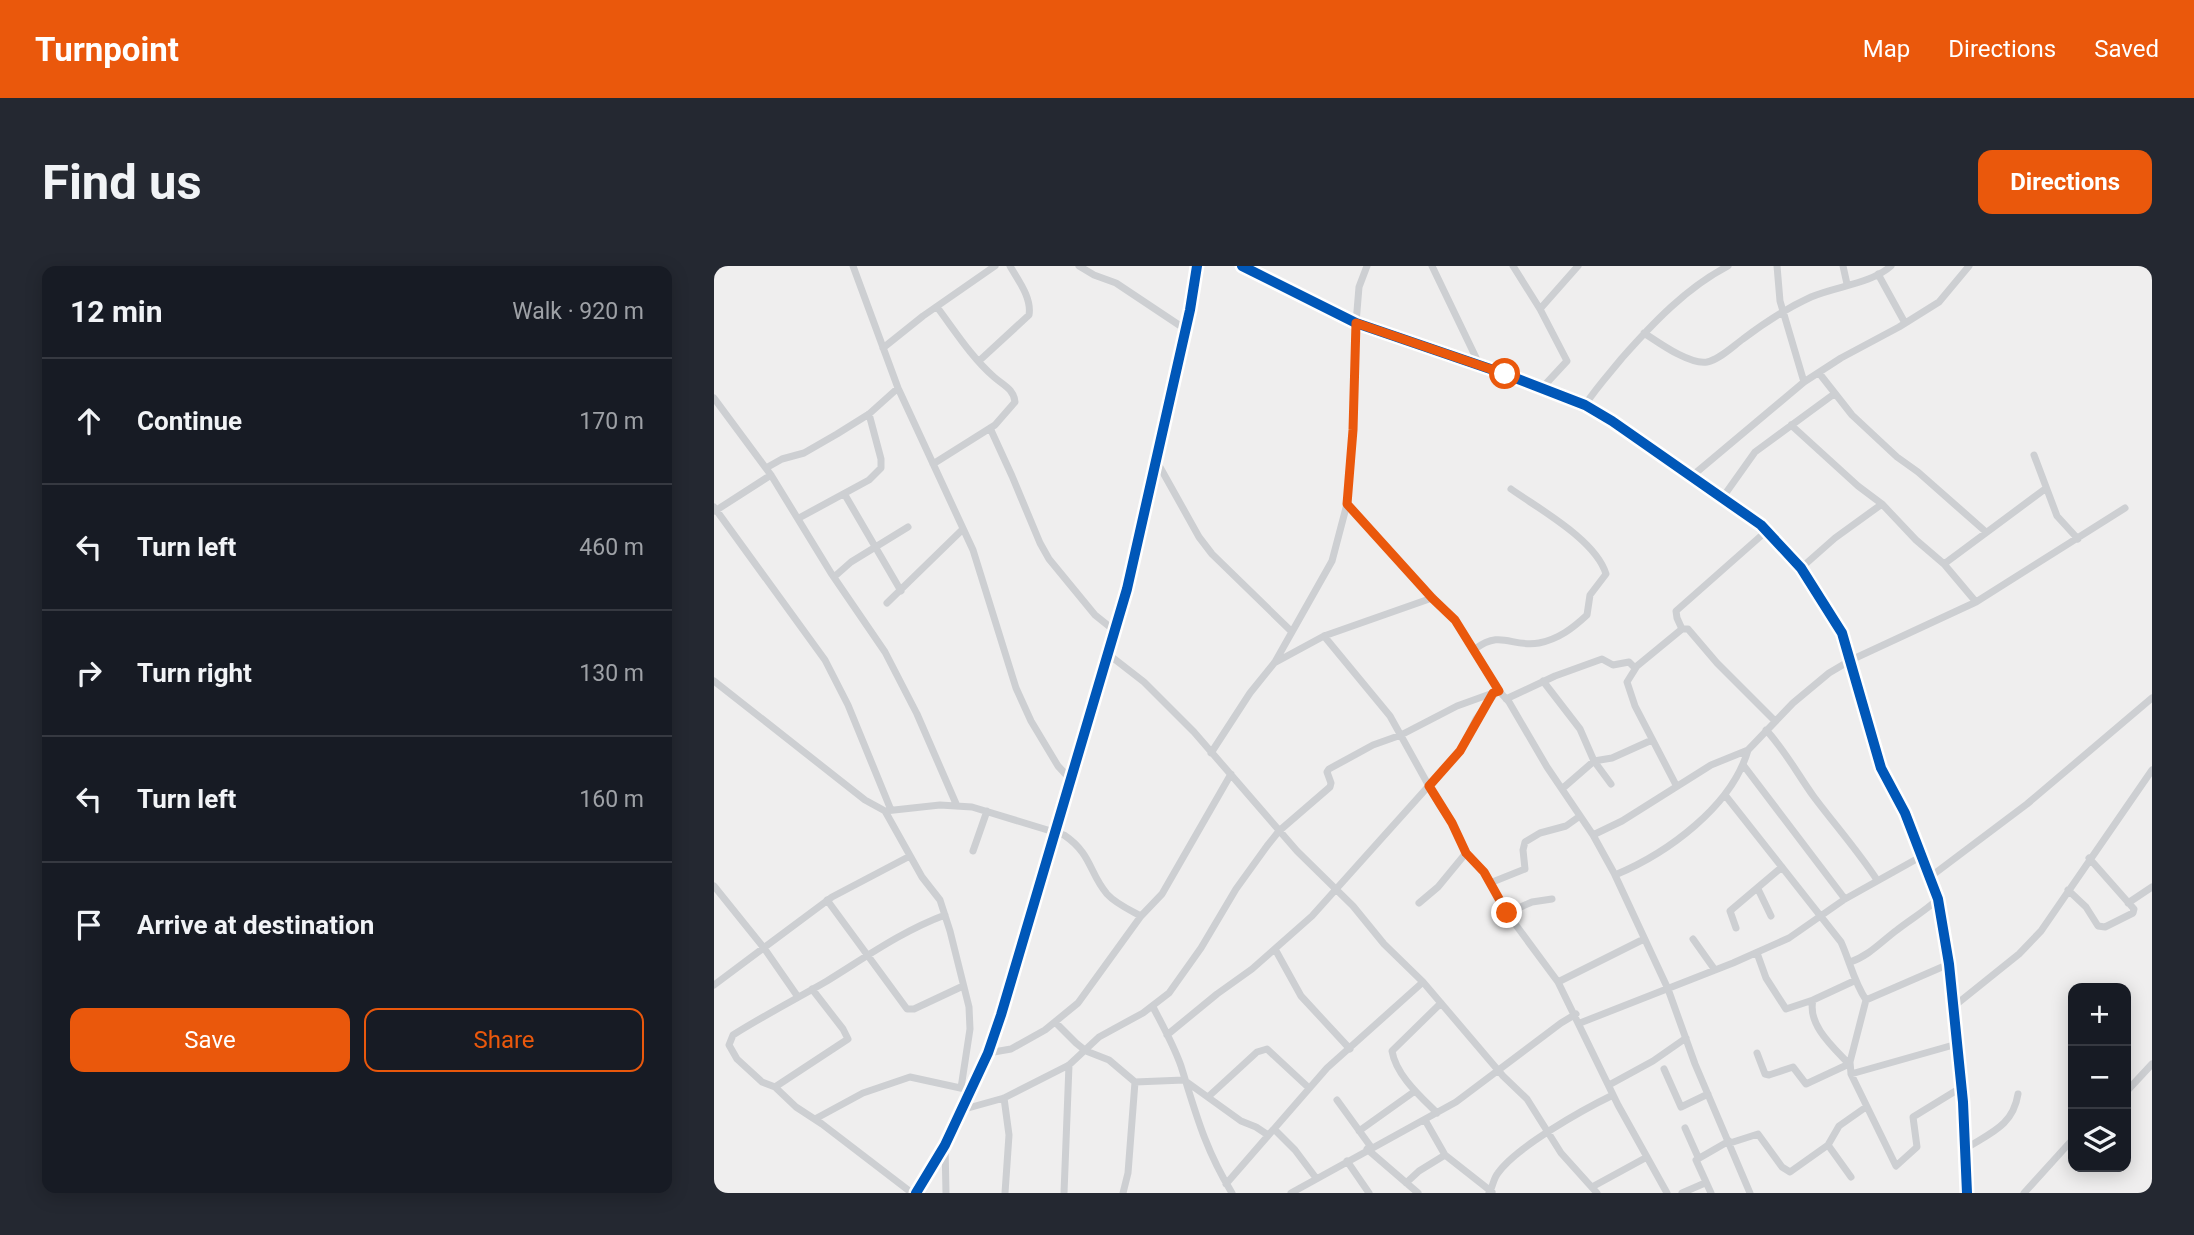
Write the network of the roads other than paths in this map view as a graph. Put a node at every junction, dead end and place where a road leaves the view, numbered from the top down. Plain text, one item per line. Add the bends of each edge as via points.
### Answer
1 (852, 266) edge
2 (995, 266) edge
3 (1010, 266) edge
4 (1079, 266) edge
5 (1197, 266) edge
6 (1242, 266) edge
7 (1367, 266) edge
8 (1432, 266) edge
9 (1513, 266) edge
10 (1578, 266) edge
11 (1728, 266) edge
12 (1777, 266) edge
13 (1843, 266) edge
14 (1891, 266) edge
15 (1969, 266) edge
16 (1878, 274) junction
17 (1847, 284) junction
18 (937, 307) junction
19 (1540, 309) junction
20 (1783, 312) junction
21 (1356, 323) junction
22 (1905, 323) junction
23 (1185, 329) junction
24 (1644, 333) junction
25 (883, 348) junction
26 (979, 361) junction
27 (1480, 366) junction
28 (1819, 373) junction
29 (1804, 382) junction
30 (898, 388) junction
31 (1542, 388) junction
32 (1834, 394) junction
33 (714, 398) edge
34 (1585, 405) junction
35 (869, 414) junction
36 (1791, 425) junction
37 (990, 429) junction
38 (2034, 455) dead end
39 (1155, 460) junction
40 (933, 464) junction
41 (769, 471) junction
42 (1692, 475) junction
43 (1511, 489) dead end
44 (2045, 489) junction
45 (845, 495) junction
46 (1723, 497) junction
47 (1347, 504) junction
48 (1882, 504) junction
49 (2125, 508) dead end
50 (715, 510) edge
51 (799, 518) junction
52 (908, 527) dead end
53 (963, 529) junction
54 (1765, 530) junction
55 (1986, 532) junction
56 (2078, 539) junction
57 (874, 547) junction
58 (1944, 564) junction
59 (1801, 568) junction
60 (834, 577) junction
61 (901, 591) junction
62 (1432, 598) junction
63 (1976, 602) junction
64 (887, 603) dead end
65 (1682, 629) junction
66 (1115, 631) junction
67 (1291, 631) junction
68 (1325, 636) junction
69 (1475, 649) junction
70 (1108, 654) junction
71 (1851, 660) junction
72 (1275, 662) junction
73 (1635, 668) junction
74 (714, 681) edge
75 (1543, 681) junction
76 (1496, 692) junction
77 (2152, 698) edge
78 (1507, 699) junction
79 (1775, 721) junction
80 (1766, 730) junction
81 (1401, 734) junction
82 (1652, 740) junction
83 (1748, 750) junction
84 (1211, 753) junction
85 (1594, 761) junction
86 (1744, 766) junction
87 (2152, 770) edge
88 (1231, 774) junction
89 (1071, 780) junction
90 (1611, 784) dead end
91 (1676, 785) junction
92 (1429, 786) junction
93 (1563, 788) junction
94 (1725, 795) junction
95 (957, 806) junction
96 (888, 810) junction
97 (987, 811) junction
98 (1580, 816) junction
99 (1279, 831) junction
100 (1056, 832) junction
101 (1593, 835) junction
102 (973, 851) dead end
103 (1466, 853) junction
104 (910, 856) junction
105 (1922, 856) junction
106 (2090, 858) junction
107 (1782, 867) junction
108 (1615, 875) junction
109 (1930, 877) junction
110 (1877, 880) junction
111 (1490, 883) junction
112 (714, 886) edge
113 (2152, 887) edge
114 (1335, 889) junction
115 (1758, 889) junction
116 (2068, 890) junction
117 (721, 894) junction
118 (1552, 899) dead end
119 (1938, 899) junction
120 (827, 900) junction
121 (1845, 900) junction
122 (714, 901) edge
123 (1419, 903) dead end
124 (2128, 903) junction
125 (1507, 913) junction
126 (945, 915) junction
127 (1821, 915) junction
128 (1141, 916) junction
129 (1771, 916) dead end
130 (1736, 928) dead end
131 (1644, 939) junction
132 (1693, 939) dead end
133 (764, 948) junction
134 (1275, 949) junction
135 (1757, 953) junction
136 (868, 955) junction
137 (1850, 962) junction
138 (1950, 964) junction
139 (1715, 970) junction
140 (1854, 981) junction
141 (1423, 982) junction
142 (1559, 982) junction
143 (714, 985) edge
144 (963, 986) junction
145 (811, 989) junction
146 (1668, 989) junction
147 (798, 998) junction
148 (1813, 1000) junction
149 (1866, 1000) junction
150 (1441, 1003) junction
151 (1153, 1007) junction
152 (1953, 1007) junction
153 (1576, 1014) junction
154 (1056, 1023) junction
155 (1580, 1023) junction
156 (1167, 1035) junction
157 (1686, 1038) junction
158 (1957, 1044) junction
159 (1350, 1048) junction
160 (1086, 1051) junction
161 (988, 1053) junction
162 (1757, 1053) dead end
163 (2152, 1064) edge
164 (1069, 1065) junction
165 (1849, 1065) junction
166 (1500, 1069) junction
167 (1664, 1069) dead end
168 (1850, 1074) junction
169 (1184, 1080) junction
170 (1135, 1082) junction
171 (1609, 1086) junction
172 (2131, 1086) edge
173 (775, 1087) junction
174 (1962, 1087) junction
175 (1309, 1088) junction
176 (965, 1089) junction
177 (1415, 1091) junction
178 (1708, 1094) junction
179 (2018, 1094) dead end
180 (1613, 1095) junction
181 (1208, 1097) junction
182 (1004, 1098) junction
183 (1338, 1100) dead end
184 (1866, 1107) junction
185 (961, 1110) junction
186 (1437, 1113) junction
187 (815, 1119) junction
188 (1425, 1120) junction
189 (1685, 1128) dead end
190 (1359, 1131) junction
191 (1271, 1132) junction
192 (1547, 1132) junction
193 (1730, 1142) junction
194 (945, 1145) junction
195 (1828, 1145) junction
196 (2068, 1145) edge
197 (1369, 1148) junction
198 (1965, 1149) junction
199 (1445, 1155) junction
200 (1647, 1157) junction
201 (1698, 1157) junction
202 (1347, 1161) junction
203 (1851, 1177) dead end
204 (1316, 1178) junction
205 (1705, 1183) junction
206 (1226, 1184) junction
207 (1406, 1184) junction
208 (1593, 1191) edge
209 (1491, 1192) edge
210 (914, 1193) edge
211 (946, 1193) edge
212 (1005, 1193) edge
213 (1064, 1193) edge
214 (1124, 1193) edge
215 (1232, 1193) edge
216 (1291, 1193) edge
217 (1369, 1193) edge
218 (1418, 1193) edge
219 (1667, 1193) edge
220 (1682, 1193) edge
221 (1711, 1193) edge
222 (1750, 1193) edge
223 (1967, 1193) edge
224 (2024, 1193) edge

1 - 25 street
2 - 18 street
3 - 26 street via 1023,288 1029,315
4 - 23 street via 1116,283
5 - 23 street
6 - 21 street
7 - 21 street via 1359,288
8 - 27 street
9 - 19 street
10 - 19 street
11 - 24 street via 1658,317
12 - 20 street
13 - 17 street
14 - 16 street
15 - 22 street via 1939,302
16 - 17 street
16 - 22 street
17 - 20 street
18 - 25 street
18 - 26 street
19 - 31 street via 1567,361
20 - 24 street via 1706,362 1693,360
20 - 29 street
21 - 27 street
21 - 47 street
22 - 28 street
23 - 39 street
24 - 34 street
25 - 30 street
26 - 37 street via 1015,395 1015,402
27 - 31 street
28 - 29 street
28 - 32 street
29 - 42 street
30 - 35 street
30 - 40 street
31 - 34 street
32 - 36 street
32 - 55 street via 1897,457
33 - 41 street
34 - 42 street
35 - 41 street via 804,453 782,459
35 - 45 street via 881,468
36 - 46 street via 1755,452
36 - 48 street
37 - 40 street
37 - 66 street via 1049,559 1095,615
38 - 44 street
39 - 66 street
39 - 67 street via 1212,554
40 - 53 street
41 - 50 street
41 - 51 street
42 - 46 street
43 - 69 street via 1588,546 1606,574 1590,595 1587,615 1557,638 1538,643 1491,639
44 - 55 street
44 - 56 street via 2057,516
45 - 51 street
45 - 57 street
46 - 54 street
47 - 62 street
47 - 67 street via 1332,561
48 - 58 street
48 - 59 street
49 - 56 street
50 - 96 street via 825,660 848,705
51 - 60 street
52 - 57 street
53 - 61 street
53 - 89 street via 1021,699 1058,766
54 - 59 street
54 - 65 street via 1676,611
55 - 58 street
56 - 63 street
57 - 60 street
57 - 61 street
58 - 63 street
59 - 71 street via 1831,612
60 - 95 street via 885,652
61 - 64 street
62 - 68 street
62 - 69 street
63 - 71 street
65 - 73 street
65 - 79 street via 1688,629
66 - 70 street
67 - 72 street
68 - 72 street
68 - 81 street
69 - 76 street
70 - 84 street via 1144,682
70 - 89 street
71 - 79 street via 1814,683
71 - 105 street via 1881,768
72 - 84 street
73 - 75 street via 1629,662 1613,664 1602,659
73 - 82 street via 1627,682
74 - 96 street via 865,800
75 - 78 street
75 - 85 street via 1580,729
76 - 78 street
76 - 81 street
76 - 92 street via 1460,751
77 - 109 street
78 - 93 street
79 - 80 street
80 - 83 street
80 - 110 street
81 - 92 street
81 - 99 street via 1329,769 1330,788
82 - 85 street
82 - 91 street
83 - 86 street
83 - 91 street
84 - 88 street
85 - 90 street
85 - 93 street
86 - 94 street
86 - 121 street
87 - 106 street
88 - 99 street
88 - 128 street via 1162,894
89 - 100 street
91 - 101 street
92 - 103 street
92 - 114 street
93 - 98 street
94 - 107 street
94 - 108 street via 1674,844
95 - 96 street
95 - 97 street
96 - 104 street
97 - 100 street
97 - 102 street
98 - 101 street
98 - 111 street via 1525,842 1525,869
99 - 114 street
99 - 151 street via 1177,982
100 - 128 street via 1076,844 1107,894
100 - 161 street
101 - 108 street
103 - 111 street
103 - 123 street
104 - 120 street
104 - 126 street
105 - 109 street
105 - 110 street
106 - 116 street
106 - 124 street
107 - 115 street
107 - 127 street
108 - 131 street
109 - 119 street
110 - 121 street
111 - 125 street
112 - 117 street
113 - 124 street
114 - 134 street
114 - 141 street
115 - 129 street
115 - 130 street via 1730,911
116 - 124 street via 2087,907 2098,926 2133,913
116 - 152 street via 2019,954
117 - 122 street
117 - 133 street
118 - 125 street
119 - 137 street
119 - 138 street
120 - 133 street
120 - 136 street
121 - 127 street
125 - 142 street
126 - 136 street
126 - 144 street
127 - 135 street
127 - 137 street
128 - 154 street via 1077,1003
131 - 142 street
131 - 146 street
132 - 139 street
133 - 143 street
133 - 147 street
134 - 156 street
134 - 159 street via 1301,996
135 - 139 street
135 - 148 street via 1784,1008
136 - 144 street via 907,1009
136 - 145 street
137 - 140 street
138 - 149 street
138 - 152 street
139 - 146 street
140 - 148 street
140 - 149 street
141 - 150 street
141 - 159 street
142 - 153 street
144 - 176 street via 971,1029
145 - 147 street
145 - 173 street via 848,1039
146 - 155 street
146 - 157 street
147 - 173 street via 733,1035 729,1045 737,1059
148 - 165 street via 1813,1018
149 - 165 street
150 - 166 street
150 - 177 street via 1392,1051
151 - 156 street
151 - 160 street via 1099,1037
152 - 158 street
153 - 155 street
153 - 166 street
154 - 160 street
154 - 161 street via 1010,1049
155 - 171 street
156 - 169 street
157 - 171 street
157 - 178 street
158 - 168 street
158 - 174 street
159 - 175 street
160 - 164 street
160 - 170 street via 1109,1060
161 - 176 street
162 - 165 street via 1765,1074 1793,1067 1806,1084
163 - 172 street
164 - 182 street
164 - 213 street
165 - 168 street
166 - 186 street
166 - 192 street via 1527,1099
167 - 178 street via 1681,1107
168 - 184 street
169 - 170 street
169 - 181 street
169 - 206 street via 1205,1142
170 - 214 street
171 - 180 street
173 - 187 street
174 - 184 street via 1913,1117 1917,1147 1897,1166
174 - 198 street
175 - 181 street via 1267,1049 1257,1052
175 - 191 street
176 - 185 street
176 - 187 street via 909,1077 863,1093
177 - 186 street
177 - 190 street
178 - 193 street
179 - 198 street via 2010,1120
180 - 192 street
180 - 200 street
181 - 191 street via 1241,1121
182 - 185 street
182 - 212 street via 1009,1135
183 - 190 street
184 - 195 street via 1839,1126
185 - 194 street
186 - 188 street
187 - 210 street
188 - 197 street
188 - 199 street
189 - 201 street
190 - 197 street
191 - 204 street via 1295,1150
191 - 206 street
192 - 208 street
192 - 209 street via 1506,1163
193 - 195 street via 1758,1134 1790,1172
193 - 201 street
193 - 222 street
194 - 210 street
194 - 211 street
195 - 203 street
196 - 224 street
197 - 202 street
197 - 207 street
198 - 223 street
199 - 207 street
199 - 209 street
200 - 208 street
200 - 219 street
201 - 205 street
202 - 204 street
202 - 217 street
204 - 216 street
205 - 220 street
205 - 221 street
206 - 215 street
207 - 218 street

